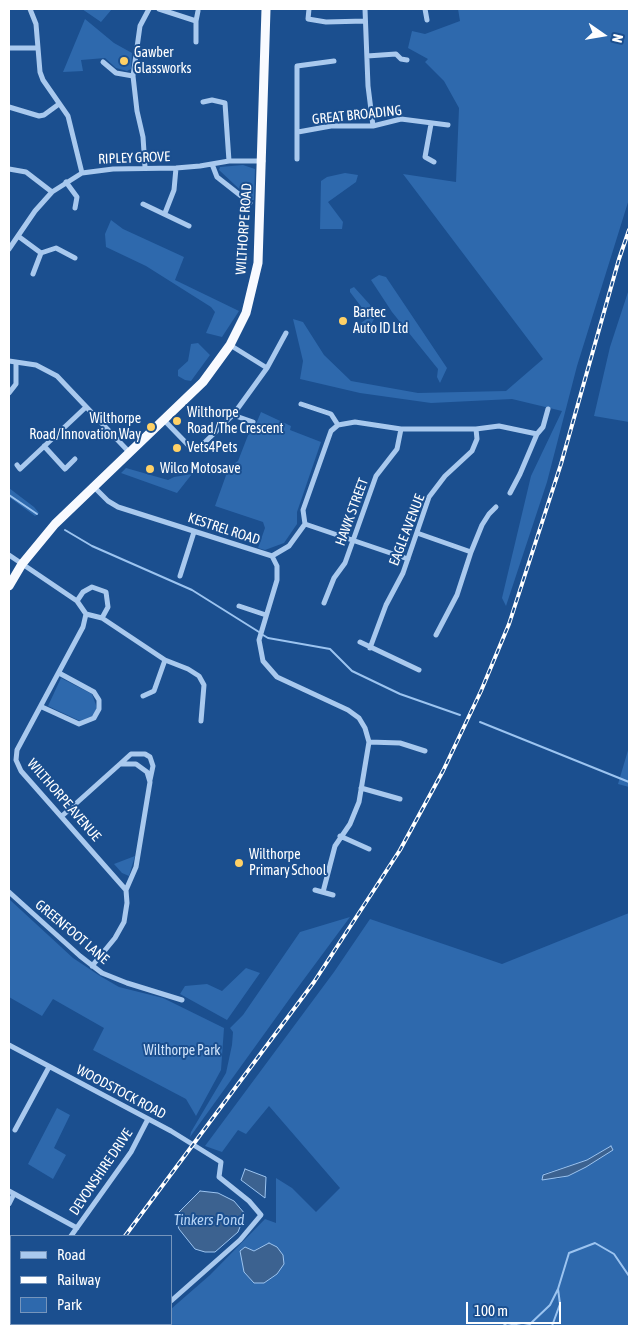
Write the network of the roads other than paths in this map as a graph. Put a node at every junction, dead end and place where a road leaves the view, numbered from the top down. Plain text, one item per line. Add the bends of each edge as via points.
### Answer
1 (30, 9) edge
2 (149, 9) edge
3 (159, 9) edge
4 (266, 9) edge
5 (309, 9) edge
6 (365, 9) edge
7 (425, 9) edge
8 (198, 11) dead end
9 (427, 20) dead end
10 (196, 21) junction
11 (365, 21) junction
12 (196, 42) dead end
13 (9, 48) edge
14 (37, 48) junction
15 (368, 56) junction
16 (407, 60) dead end
17 (334, 61) dead end
18 (102, 62) dead end
19 (113, 70) junction
20 (109, 76) dead end
21 (133, 76) junction
22 (203, 102) dead end
23 (59, 104) junction
24 (9, 107) edge
25 (430, 124) junction
26 (448, 125) dead end
27 (373, 126) junction
28 (298, 132) junction
29 (297, 159) dead end
30 (229, 161) junction
31 (263, 161) junction
32 (434, 162) dead end
33 (212, 164) junction
34 (144, 167) junction
35 (176, 168) junction
36 (9, 169) edge
37 (82, 173) junction
38 (66, 182) junction
39 (52, 192) junction
40 (250, 203) dead end
41 (143, 204) dead end
42 (75, 208) dead end
43 (164, 213) junction
44 (189, 226) dead end
45 (18, 236) junction
46 (9, 249) edge
47 (41, 253) junction
48 (75, 258) dead end
49 (33, 274) dead end
50 (286, 333) dead end
51 (230, 345) junction
52 (9, 361) edge
53 (16, 362) junction
54 (267, 368) junction
55 (9, 393) edge
56 (301, 404) dead end
57 (86, 407) junction
58 (316, 409) junction
59 (548, 409) dead end
60 (233, 415) junction
61 (314, 416) dead end
62 (164, 420) junction
63 (253, 422) dead end
64 (338, 425) junction
65 (401, 429) junction
66 (476, 429) junction
67 (537, 434) junction
68 (44, 446) junction
69 (130, 453) junction
70 (75, 459) dead end
71 (17, 465) dead end
72 (94, 487) junction
73 (510, 493) dead end
74 (496, 507) dead end
75 (304, 524) junction
76 (194, 532) junction
77 (417, 533) junction
78 (353, 542) junction
79 (470, 552) junction
80 (9, 555) edge
81 (272, 556) junction
82 (408, 560) junction
83 (22, 564) junction
84 (180, 576) dead end
85 (9, 586) edge
86 (77, 601) junction
87 (324, 603) dead end
88 (239, 606) dead end
89 (86, 614) junction
90 (266, 616) junction
91 (102, 618) junction
92 (436, 635) dead end
93 (360, 642) dead end
94 (370, 648) junction
95 (165, 660) junction
96 (419, 670) dead end
97 (59, 673) junction
98 (143, 696) dead end
99 (42, 707) junction
100 (201, 721) dead end
101 (369, 742) junction
102 (425, 751) dead end
103 (120, 764) junction
104 (150, 782) junction
105 (361, 788) junction
106 (400, 799) dead end
107 (62, 816) junction
108 (340, 836) junction
109 (369, 849) dead end
110 (126, 890) junction
111 (315, 890) dead end
112 (9, 892) edge
113 (323, 892) junction
114 (333, 895) dead end
115 (92, 966) junction
116 (182, 1000) dead end
117 (9, 1045) edge
118 (49, 1067) junction
119 (148, 1119) junction
120 (16, 1130) dead end
121 (11, 1193) edge
122 (9, 1204) edge
123 (77, 1228) junction
124 (72, 1235) edge
125 (172, 1300) edge

1 - 14 street via 36,24
2 - 21 street via 140,26
3 - 10 street
4 - 31 highway, WILTHORPE ROAD
5 - 11 street via 308,19
6 - 11 street
7 - 9 street
8 - 10 street
10 - 12 street
11 - 15 street
13 - 14 street
14 - 23 street via 43,80
15 - 16 street via 396,54
15 - 27 street
17 - 28 street via 297,66
18 - 19 street
19 - 20 street
19 - 21 street
21 - 34 street via 143,137
22 - 30 street via 212,100 225,104
23 - 24 street via 39,116
23 - 37 street via 68,116
25 - 26 street, GREAT BROADING
25 - 27 street, GREAT BROADING via 401,119
25 - 32 street via 425,157
27 - 28 street, GREAT BROADING via 331,126
28 - 29 street
30 - 31 street, RIPLEY GROVE
30 - 33 street, RIPLEY GROVE
31 - 51 highway, WILTHORPE ROAD via 258,263 246,313
33 - 35 street, RIPLEY GROVE
33 - 40 street via 217,177
34 - 35 street, RIPLEY GROVE
34 - 37 street, RIPLEY GROVE
35 - 43 street via 174,190
36 - 39 street via 26,172
37 - 38 street, RIPLEY GROVE
38 - 39 street, RIPLEY GROVE
38 - 42 street via 77,197
39 - 45 street, RIPLEY GROVE
41 - 43 street
43 - 44 street
45 - 46 street, RIPLEY GROVE
45 - 47 street
47 - 48 street via 56,248
47 - 49 street
50 - 54 street
51 - 54 street
51 - 62 highway, WILTHORPE ROAD via 203,382
52 - 53 street
53 - 55 street via 16,384
53 - 57 street via 36,365 57,376
54 - 60 street
56 - 58 street
57 - 68 street
57 - 69 street
58 - 61 street
58 - 64 street via 331,414
59 - 67 street via 543,427
60 - 62 street via 201,446 190,448
60 - 63 street
62 - 69 highway, WILTHORPE ROAD
64 - 65 street via 355,422
64 - 75 street, KESTREL ROAD via 326,441 303,510
65 - 66 street
65 - 78 street, HAWK STREET via 397,449 376,476
66 - 67 street via 499,426
66 - 77 street, EAGLE AVENUE via 477,439 472,451 445,476 430,497
67 - 73 street
68 - 70 street via 65,468
68 - 71 street via 20,469
69 - 72 highway, WILTHORPE ROAD
72 - 76 street, KESTREL ROAD via 113,506
72 - 83 highway, WILTHORPE ROAD via 55,524
74 - 79 street via 482,525
75 - 78 street
75 - 81 street, KESTREL ROAD via 289,546
76 - 81 street, KESTREL ROAD
76 - 84 street
77 - 79 street
77 - 82 street, EAGLE AVENUE
78 - 82 street
78 - 87 street, HAWK STREET
79 - 92 street via 458,595
80 - 83 street
81 - 90 street via 277,566 277,580
82 - 94 street, EAGLE AVENUE
83 - 85 highway, WILTHORPE ROAD
83 - 86 street
86 - 89 street
86 - 91 street via 87,589 102,589 109,602
88 - 90 street
89 - 91 street
89 - 97 street, WILTHORPE AVENUE
90 - 101 street via 259,640 260,654 272,672 348,710 359,718
91 - 95 street
93 - 94 street
94 - 96 street
95 - 98 street via 154,691
95 - 100 street via 199,676 204,685
97 - 99 street, WILTHORPE AVENUE
97 - 99 street via 94,692 99,710 94,718 79,724
99 - 107 street, WILTHORPE AVENUE via 17,750 16,760 21,771
101 - 102 street via 400,743
101 - 105 street
103 - 104 street via 136,764 147,772
103 - 104 street via 131,754 145,754 153,766
103 - 107 street
104 - 110 street via 136,867
105 - 106 street
105 - 108 street via 355,812
107 - 110 street, WILTHORPE AVENUE
108 - 109 street
108 - 113 street
110 - 115 street via 124,922
111 - 113 street
112 - 115 street, GREENFOOT LANE
113 - 114 street
115 - 116 street, GREENFOOT LANE via 112,978
117 - 118 street, WOODSTOCK ROAD
118 - 119 street, WOODSTOCK ROAD
118 - 120 street
119 - 123 street, DEVONSHIRE DRIVE via 131,1152
119 - 125 street, WOODSTOCK ROAD via 221,1162 219,1177 261,1215 240,1240
121 - 122 street
121 - 123 street
123 - 124 street, DEVONSHIRE DRIVE

